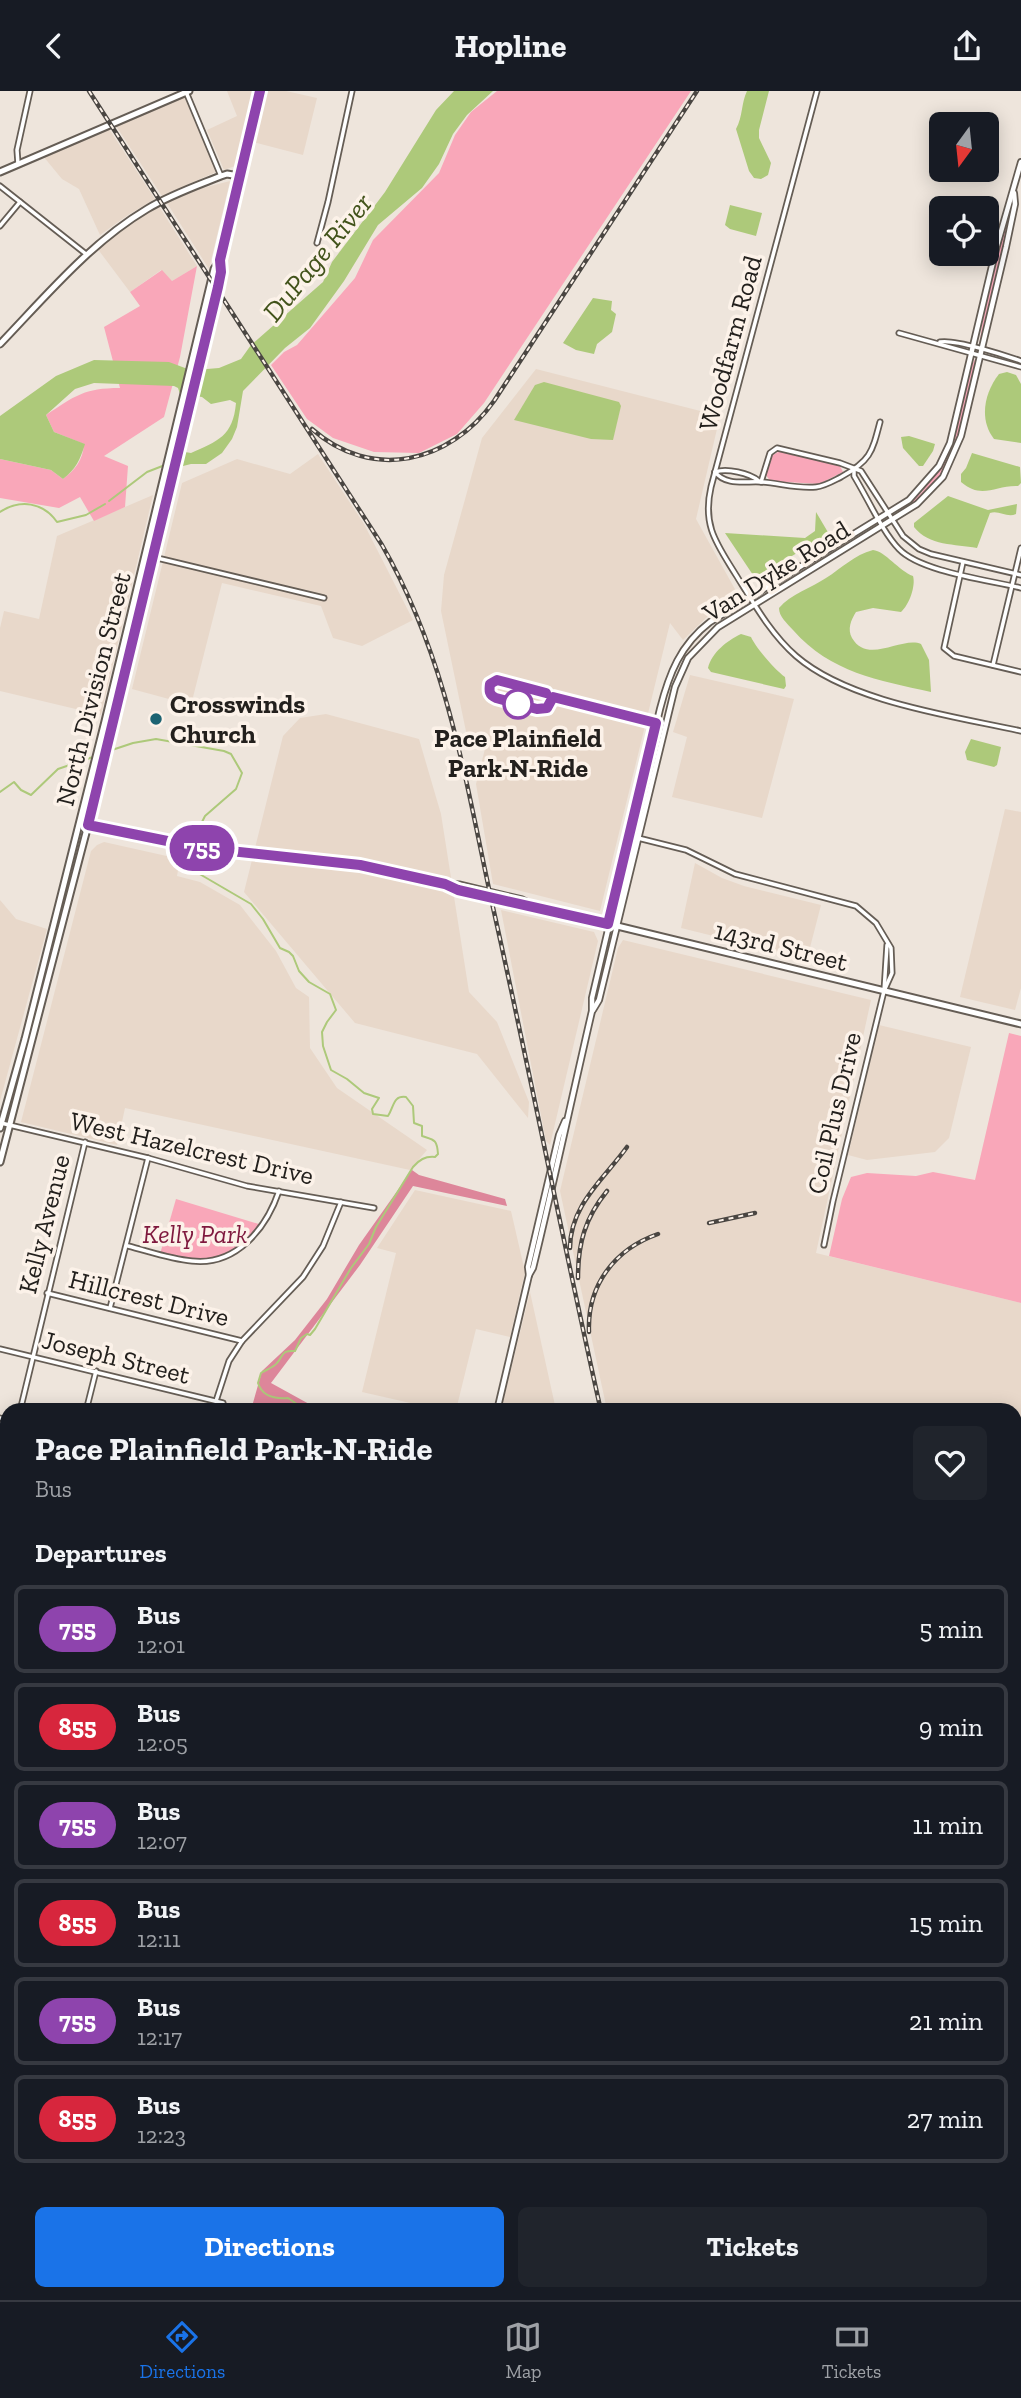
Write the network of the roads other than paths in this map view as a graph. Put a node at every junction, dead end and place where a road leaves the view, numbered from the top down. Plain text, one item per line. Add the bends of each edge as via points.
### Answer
1 (30, 91) edge
2 (260, 91) edge
3 (352, 91) edge
4 (817, 91) edge
5 (184, 92) edge
6 (1021, 162) edge
7 (18, 164) junction
8 (0, 172) edge
9 (221, 176) junction
10 (239, 176) junction
11 (0, 186) edge
12 (1014, 191) junction
13 (20, 202) junction
14 (0, 226) edge
15 (317, 243) dead end
16 (86, 254) junction
17 (220, 260) junction
18 (900, 333) dead end
19 (0, 344) edge
20 (972, 350) junction
21 (981, 353) junction
22 (1021, 361) edge
23 (1021, 367) edge
24 (880, 422) dead end
25 (854, 470) junction
26 (715, 472) junction
27 (760, 482) junction
28 (888, 513) junction
29 (878, 517) junction
30 (892, 520) junction
31 (883, 526) junction
32 (1021, 548) edge
33 (146, 555) junction
34 (154, 558) junction
35 (963, 562) junction
36 (960, 574) junction
37 (1015, 574) junction
38 (1021, 575) edge
39 (1012, 586) junction
40 (1021, 588) edge
41 (750, 597) junction
42 (324, 598) dead end
43 (755, 605) junction
44 (993, 665) junction
45 (1021, 672) edge
46 (113, 691) junction
47 (121, 693) junction
48 (1021, 731) edge
49 (80, 823) junction
50 (88, 825) junction
51 (630, 836) junction
52 (638, 838) junction
53 (608, 924) junction
54 (618, 927) junction
55 (884, 991) junction
56 (592, 1011) junction
57 (1021, 1024) edge
58 (1, 1125) edge
59 (9, 1125) junction
60 (85, 1142) junction
61 (148, 1158) junction
62 (0, 1162) edge
63 (279, 1192) junction
64 (341, 1202) junction
65 (374, 1208) dead end
66 (128, 1245) junction
67 (824, 1245) dead end
68 (47, 1293) junction
69 (110, 1308) junction
70 (242, 1341) junction
71 (0, 1349) edge
72 (32, 1356) junction
73 (96, 1371) junction
74 (216, 1401) junction
75 (22, 1403) edge
76 (88, 1403) edge
77 (223, 1403) dead end
78 (499, 1403) edge

1 - 7 street
2 - 10 main road, North Division Street
3 - 15 street
4 - 26 street, Woodfarm Road
5 - 7 main road
5 - 9 street
6 - 12 street, Van Dyke Road
7 - 8 main road
9 - 10 main road
9 - 16 main road via 146,210
10 - 17 main road, North Division Street
11 - 13 street
12 - 20 street, Van Dyke Road
12 - 21 street, Van Dyke Road via 1015,204
13 - 14 street
13 - 16 street
16 - 19 main road
17 - 33 main road, North Division Street via 214,269
17 - 34 main road, North Division Street via 221,272
18 - 20 street
20 - 21 street
20 - 28 street, Van Dyke Road via 950,443 939,466 909,500
21 - 22 street
21 - 23 street
21 - 30 street, Van Dyke Road via 950,465 930,493
24 - 25 street via 871,454
25 - 27 street via 817,487
25 - 27 street via 777,448 770,453
25 - 28 street via 861,471
25 - 29 street
26 - 27 street via 723,470
26 - 27 street via 729,481
26 - 41 street, Woodfarm Road via 707,506 709,525
28 - 29 street, Van Dyke Road
28 - 30 street
29 - 31 street
29 - 41 street, Van Dyke Road
30 - 31 street, Van Dyke Road
30 - 35 street via 903,537 919,549
31 - 36 street via 911,559
31 - 43 street, Van Dyke Road
32 - 37 street
33 - 34 street
33 - 46 main road, North Division Street
34 - 42 street
34 - 47 main road, North Division Street
35 - 36 street
35 - 37 street
36 - 39 street
36 - 44 street via 944,648 954,656
37 - 38 street
37 - 39 street
39 - 40 street
39 - 44 street
41 - 43 street, Woodfarm Road
41 - 51 street, Van Dyke Road via 703,627 676,659
43 - 48 street, Woodfarm Road via 795,655 835,681 875,696
43 - 52 street, Van Dyke Road via 711,633 682,669
44 - 45 street
46 - 47 main road
46 - 49 main road, North Division Street
47 - 50 main road, North Division Street
49 - 50 main road, 143rd Street
49 - 58 main road, North Division Street
50 - 53 main road, 143rd Street via 202,848 344,863 459,884
50 - 59 main road, North Division Street
51 - 52 street, Coil Plus Drive
51 - 53 street, Van Dyke Road
52 - 54 street, Van Dyke Road
52 - 55 street, Coil Plus Drive via 686,850 750,879 851,904 865,912 876,922 887,945
53 - 54 main road, 143rd Street
53 - 56 street, Van Dyke Road
54 - 55 main road, 143rd Street
54 - 56 street, Van Dyke Road via 600,1000
55 - 57 main road, 143rd Street
55 - 67 street, Coil Plus Drive
56 - 78 street, Van Dyke Road
58 - 59 street, West Hazelcrest Drive
59 - 60 street, West Hazelcrest Drive
59 - 62 main road, North Division Street
60 - 61 street, West Hazelcrest Drive
60 - 68 street, Kelly Avenue
61 - 63 street, West Hazelcrest Drive
61 - 66 street
63 - 64 street, West Hazelcrest Drive
63 - 66 street via 257,1233 221,1258 194,1262
64 - 65 street, West Hazelcrest Drive
64 - 70 street via 303,1277
66 - 69 street
68 - 69 street, Hillcrest Drive
68 - 72 street, Kelly Avenue
69 - 70 street, Hillcrest Drive
70 - 74 street via 229,1361
71 - 72 street, Joseph Street
72 - 73 street, Joseph Street
72 - 75 street, Kelly Avenue
73 - 74 street, Joseph Street
73 - 76 street
74 - 77 street, Joseph Street

